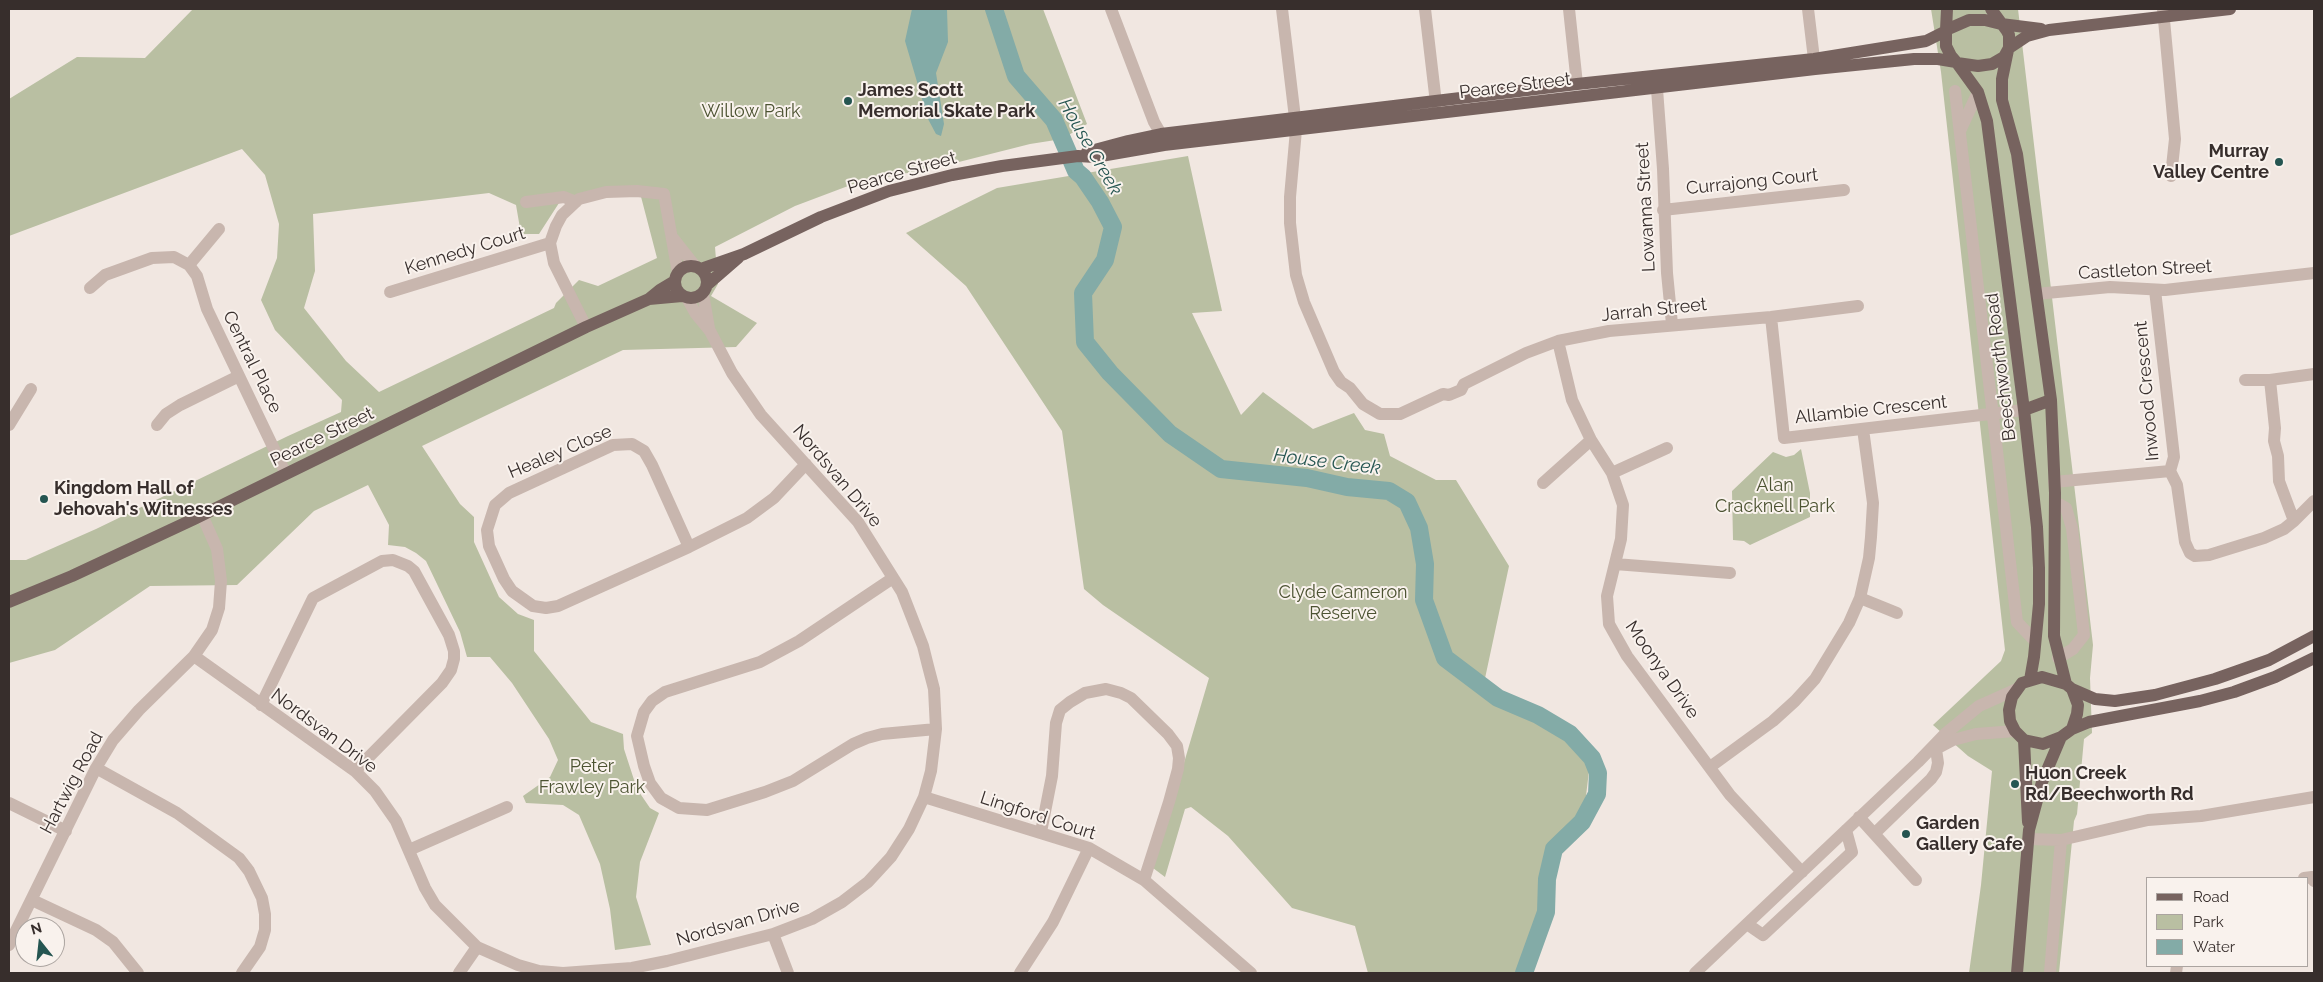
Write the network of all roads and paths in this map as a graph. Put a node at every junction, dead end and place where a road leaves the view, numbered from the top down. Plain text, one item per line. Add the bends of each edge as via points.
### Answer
1 (1111, 9) edge
2 (1282, 9) edge
3 (1425, 9) edge
4 (1569, 9) edge
5 (1808, 9) edge
6 (1947, 9) edge
7 (1991, 9) edge
8 (2230, 9) edge
9 (2163, 12) edge
10 (2001, 24) junction
11 (1946, 30) junction
12 (2049, 30) junction
13 (2008, 49) junction
14 (1956, 62) junction
15 (1814, 64) junction
16 (1656, 83) junction
17 (1578, 90) junction
18 (1955, 90) dead end
19 (1978, 92) junction
20 (1436, 102) junction
21 (1296, 124) junction
22 (1960, 130) junction
23 (1163, 140) junction
24 (2171, 176) dead end
25 (1844, 190) dead end
26 (526, 202) dead end
27 (576, 202) junction
28 (1663, 210) junction
29 (219, 229) dead end
30 (671, 235) junction
31 (550, 243) junction
32 (744, 254) junction
33 (189, 265) junction
34 (698, 267) junction
35 (2314, 272) edge
36 (676, 277) junction
37 (90, 288) dead end
38 (705, 289) junction
39 (2155, 290) junction
40 (390, 292) dead end
41 (2036, 294) junction
42 (684, 297) junction
43 (649, 299) junction
44 (1858, 306) dead end
45 (1771, 317) junction
46 (1672, 324) junction
47 (586, 327) junction
48 (710, 330) junction
49 (1558, 341) junction
50 (2314, 374) edge
51 (238, 376) junction
52 (2246, 380) dead end
53 (2270, 380) junction
54 (31, 389) dead end
55 (2051, 400) junction
56 (2024, 410) junction
57 (1993, 414) junction
58 (9, 425) edge
59 (157, 425) dead end
60 (1863, 429) junction
61 (1591, 440) junction
62 (1667, 448) dead end
63 (806, 464) junction
64 (2170, 471) junction
65 (1612, 472) junction
66 (286, 474) junction
67 (2054, 482) junction
68 (1543, 484) dead end
69 (2314, 501) edge
70 (2055, 502) junction
71 (198, 517) junction
72 (2294, 521) junction
73 (689, 547) junction
74 (1615, 564) junction
75 (1730, 573) dead end
76 (893, 578) junction
77 (1860, 598) junction
78 (9, 602) edge
79 (1897, 613) dead end
80 (2314, 636) edge
81 (2035, 641) junction
82 (194, 656) junction
83 (2058, 658) junction
84 (2314, 658) edge
85 (2030, 680) junction
86 (2069, 687) junction
87 (2017, 689) junction
88 (261, 705) junction
89 (936, 729) junction
90 (2072, 729) junction
91 (2019, 735) junction
92 (2061, 737) junction
93 (1936, 749) junction
94 (1918, 762) junction
95 (1710, 767) junction
96 (96, 768) junction
97 (355, 771) junction
98 (2314, 797) edge
99 (924, 798) junction
100 (9, 803) edge
101 (507, 807) dead end
102 (1859, 817) junction
103 (66, 830) junction
104 (1846, 830) junction
105 (1041, 832) junction
106 (1874, 833) junction
107 (2029, 834) junction
108 (2061, 840) junction
109 (1089, 848) junction
110 (408, 850) junction
111 (1802, 872) junction
112 (1144, 880) junction
113 (1916, 880) dead end
114 (32, 900) junction
115 (1747, 924) junction
116 (774, 934) junction
117 (9, 945) edge
118 (477, 947) junction
119 (1700, 972) edge
120 (138, 973) edge
121 (242, 973) edge
122 (459, 973) edge
123 (788, 973) edge
124 (1020, 973) edge
125 (1251, 973) edge
126 (2017, 973) edge
127 (2050, 973) edge

1 - 23 street
2 - 21 street, Jarrah Street
3 - 20 street
4 - 17 street
5 - 15 street
6 - 11 main road
7 - 10 main road
8 - 9 main road
9 - 12 main road
9 - 24 street via 2175,139
10 - 11 main road via 1969,20
10 - 12 main road
10 - 13 main road via 2009,35
11 - 14 main road via 1947,49
11 - 15 main road, Pearce Street via 1926,41
12 - 13 main road via 2027,36
13 - 14 main road via 2002,59 1988,65
13 - 41 main road via 2002,100 2017,154
14 - 15 main road, Pearce Street via 1921,58
14 - 19 main road, Beechworth Road
15 - 16 main road, Pearce Street
16 - 17 main road, Pearce Street
16 - 28 street, Lowanna Street
17 - 20 main road, Pearce Street
17 - 21 main road, Pearce Street
18 - 22 street, Beechworth Road
19 - 22 street
19 - 56 main road, Beechworth Road via 1992,146
20 - 21 main road, Pearce Street
21 - 23 main road, Pearce Street
21 - 49 street, Jarrah Street via 1290,215 1296,275 1312,324 1331,361 1347,378 1350,388 1363,404 1387,415 1406,412 1443,394 1461,390 1464,384
22 - 57 street, Beechworth Road
23 - 32 main road, Pearce Street via 952,175 890,191 821,217
25 - 28 street, Currajong Court
26 - 27 street, Kennedy Court via 564,197
27 - 30 street, Kennedy Court via 606,192 664,194
27 - 31 street, Kennedy Court via 562,215
28 - 46 street, Lowanna Street
29 - 33 street
30 - 34 street
30 - 36 street
31 - 40 street, Kennedy Court
31 - 47 street, Kennedy Court via 554,263
32 - 34 main road, Pearce Street
32 - 38 main road, Pearce Street
33 - 37 street via 174,257 152,258 105,275
33 - 51 street, Central Place via 197,276 207,309
34 - 36 main road via 685,267
34 - 38 main road via 706,275
35 - 39 street, Castleton Street
36 - 42 main road via 678,292
36 - 43 main road, Pearce Street
38 - 42 main road via 696,298
38 - 48 street, Nordsvan Drive
39 - 41 street, Castleton Street via 2110,287
39 - 64 street, Inwood Crescent via 2174,457
41 - 55 main road
42 - 43 main road, Pearce Street
42 - 48 street, Nordsvan Drive
43 - 47 main road, Pearce Street
44 - 45 street, Jarrah Street
45 - 46 street, Jarrah Street
45 - 60 street, Allambie Crescent via 1784,438
46 - 49 street, Jarrah Street
47 - 66 main road, Pearce Street
48 - 63 street, Nordsvan Drive via 732,373 761,415
49 - 61 street, Moonya Drive via 1572,400
50 - 53 street
51 - 59 street via 180,405
51 - 66 street, Central Place
52 - 53 street
53 - 72 street via 2279,481
54 - 58 street
55 - 56 main road
55 - 67 main road
56 - 57 street, Allambie Crescent
56 - 81 main road, Beechworth Road via 2037,527 2039,604
57 - 60 street, Allambie Crescent
57 - 81 street, Beechworth Road via 2017,622
60 - 77 street via 1873,503 1869,558
61 - 65 street, Moonya Drive
61 - 68 street
62 - 65 street
63 - 73 street, Healey Close via 774,498 747,518
63 - 76 street, Nordsvan Drive via 858,522
64 - 67 street
64 - 72 street, Inwood Crescent via 2178,485 2187,548 2195,556 2209,555 2264,538
65 - 74 street, Moonya Drive via 1623,505
66 - 71 main road, Pearce Street
67 - 70 main road
69 - 72 street, Inwood Crescent
70 - 83 main road via 2054,623
70 - 83 street via 2066,508 2072,528 2084,635 2073,649
71 - 78 main road, Pearce Street
71 - 82 street, Hartwig Road via 217,549 221,598 207,639
73 - 73 street, Healey Close via 558,606 539,607 522,600 504,579 489,546 487,530 495,505 509,493 613,445 632,444 644,451 652,465
74 - 75 street
74 - 95 street, Moonya Drive via 1607,596 1609,624 1627,656
76 - 89 street, Nordsvan Drive via 902,592 923,646 934,689
76 - 89 street via 799,641 760,662 665,692 652,701 644,712 637,736 642,758 650,783 661,798 680,808 707,810 793,781 867,738
77 - 79 street
77 - 95 street via 1815,679 1773,721
80 - 86 main road via 2270,660 2154,695 2115,701 2095,699
81 - 85 main road, Beechworth Road
82 - 88 street, Nordsvan Drive
82 - 96 street, Hartwig Road via 126,724
83 - 86 main road
84 - 90 main road via 2234,692 2089,722
85 - 86 main road via 2042,677
85 - 87 main road
86 - 90 main road via 2078,705
87 - 91 main road via 2009,710 2010,721
87 - 94 street via 1979,706
88 - 97 street, Nordsvan Drive
88 - 97 street via 313,598 382,561 393,560 408,566 414,571 448,635 454,659 442,683
89 - 99 street, Nordsvan Drive
90 - 92 main road
91 - 92 main road via 2043,744
91 - 93 street via 1966,736
91 - 107 main road
92 - 107 main road via 2042,782
93 - 94 street
93 - 106 street via 1938,763 1931,779
94 - 102 street
95 - 111 street, Moonya Drive via 1730,795
96 - 103 street, Hartwig Road
96 - 121 street via 177,813 239,858 249,871 262,898 265,930 260,947
97 - 110 street, Nordsvan Drive via 396,821
98 - 108 street via 2201,816 2148,820
99 - 105 street, Lingford Court
99 - 116 street, Nordsvan Drive via 909,829 868,882 812,919
100 - 103 street
101 - 110 street
102 - 104 street
102 - 106 street
103 - 114 street, Hartwig Road
104 - 111 street
104 - 115 street via 1852,852 1763,935
105 - 109 street, Lingford Court
105 - 112 street via 1060,710 1085,693 1106,689 1122,693 1168,734 1179,758 1169,802
106 - 113 street
107 - 108 street
107 - 126 main road
108 - 127 street
109 - 112 street, Lingford Court
109 - 124 street via 1053,922
110 - 118 street, Nordsvan Drive via 435,905
111 - 115 street
112 - 125 street, Lingford Court
114 - 117 street, Hartwig Road
114 - 120 street via 96,930 113,942
115 - 119 street
116 - 118 street, Nordsvan Drive via 632,968 563,973 518,965
116 - 123 street
118 - 122 street

